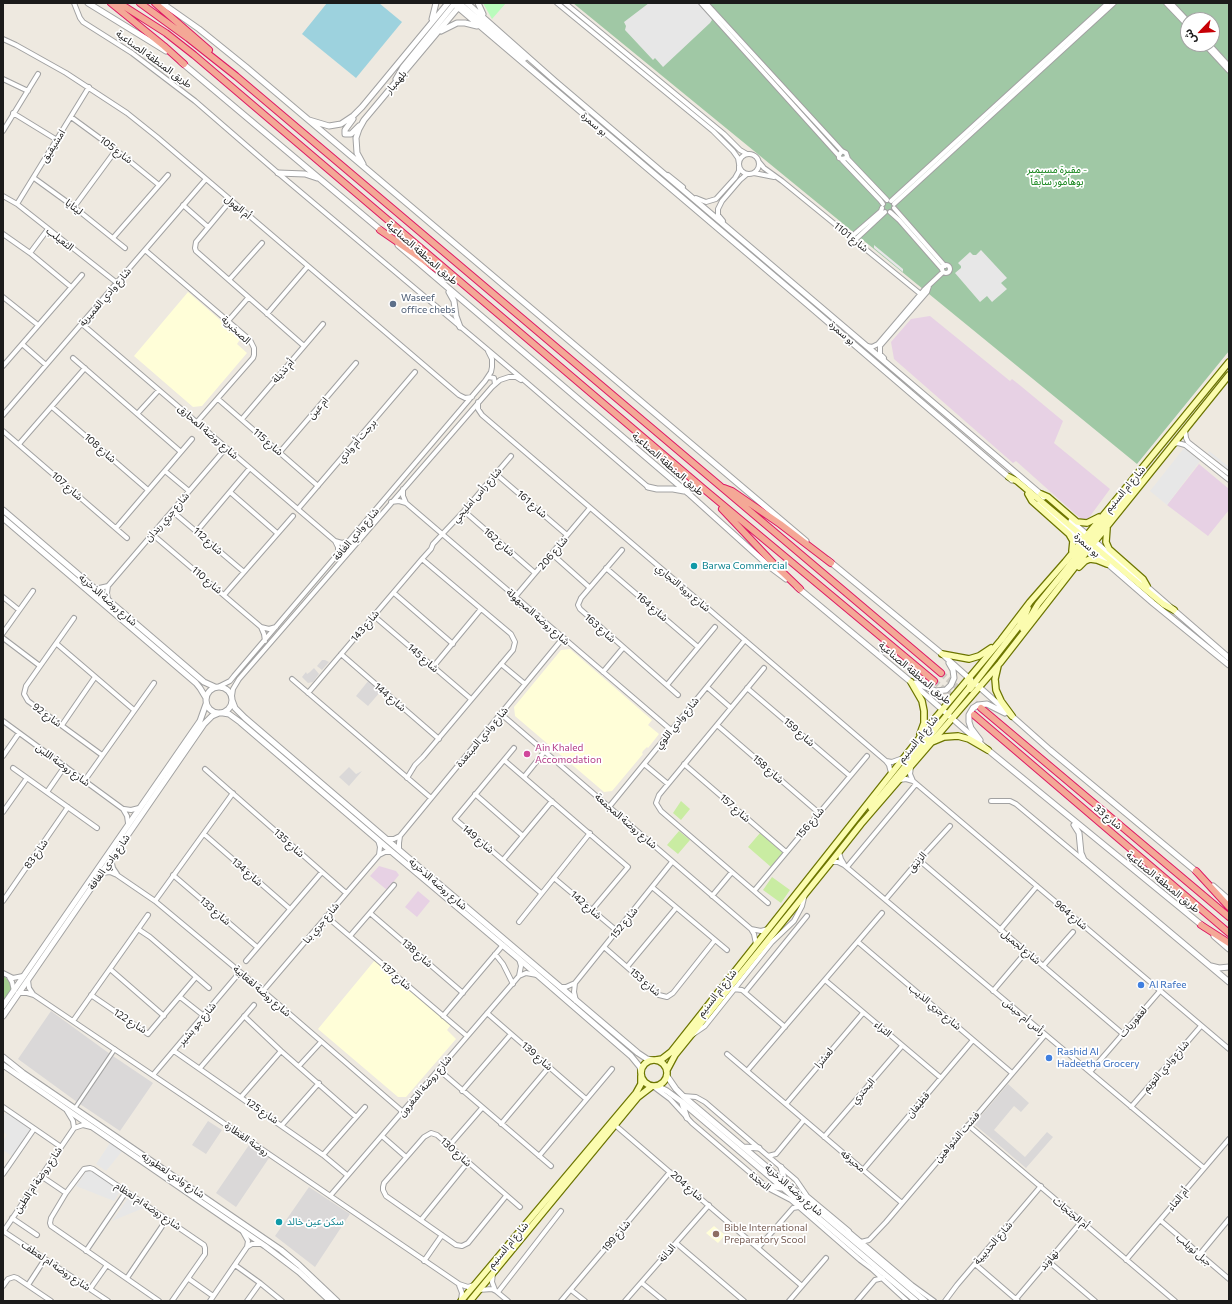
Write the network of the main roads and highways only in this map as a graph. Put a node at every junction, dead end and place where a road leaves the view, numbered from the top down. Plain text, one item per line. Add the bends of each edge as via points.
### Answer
1 (111, 3) edge
2 (119, 3) edge
3 (140, 3) edge
4 (155, 3) edge
5 (184, 64) road end
6 (236, 76) junction
7 (380, 230) road end
8 (473, 292) junction
9 (1229, 362) edge
10 (1229, 376) edge
11 (1144, 466) junction
12 (1009, 477) road end
13 (721, 487) junction
14 (705, 490) junction
15 (1028, 494) road end
16 (1040, 494) road end
17 (1108, 509) junction
18 (1108, 527) junction
19 (1089, 542) junction
20 (1065, 562) junction
21 (831, 563) road end
22 (1107, 564) road end
23 (1147, 586) road end
24 (1058, 588) junction
25 (800, 589) road end
26 (1030, 602) junction
27 (1174, 610) road end
28 (1001, 640) junction
29 (1011, 648) junction
30 (942, 654) road end
31 (1000, 662) junction
32 (941, 673) tunnel mouth
33 (969, 678) junction
34 (934, 681) tunnel mouth
35 (911, 682) road end
36 (977, 685) junction
37 (981, 708) tunnel mouth
38 (974, 715) tunnel mouth
39 (1012, 716) road end
40 (918, 739) junction
41 (931, 743) junction
42 (988, 750) road end
43 (861, 824) junction
44 (1196, 871) road end
45 (1229, 907) edge
46 (1229, 917) edge
47 (1201, 925) road end
48 (1229, 933) edge
49 (1229, 943) edge
50 (654, 1060) junction
51 (667, 1073) junction
52 (641, 1074) junction
53 (654, 1087) junction
54 (461, 1301) edge
55 (470, 1301) edge

1 - 5 highway
2 - 8 highway, طريق المنطقة الصناعية via 194,55
3 - 6 highway, طريق المنطقة الصناعية
4 - 6 highway via 197,38
6 - 13 highway, طريق المنطقة الصناعية
7 - 8 highway
8 - 14 highway, طريق المنطقة الصناعية
9 - 11 main road, شارع ام السنيم
10 - 18 main road, شارع ام السنيم
11 - 17 main road, شارع ام السنيم
11 - 19 main road via 1138,480
12 - 19 main road via 1018,481
13 - 21 highway via 732,491 780,524
13 - 32 highway, طريق المنطقة الصناعية
14 - 25 highway
14 - 34 highway, طريق المنطقة الصناعية
15 - 20 main road via 1032,501 1072,539 1072,550
16 - 17 main road via 1048,497 1075,521 1081,523 1091,522
17 - 19 main road, شارع ام السنيم
18 - 19 main road, شارع ام السنيم
18 - 23 main road via 1105,537 1109,549 1143,579
19 - 20 main road, شارع ام السنيم
19 - 24 main road, شارع ام السنيم
19 - 27 main road via 1163,604
19 - 29 main road via 1038,604
20 - 26 main road, شارع ام السنيم
22 - 24 main road via 1088,560
24 - 29 main road, شارع ام السنيم
26 - 28 main road, شارع ام السنيم
26 - 36 main road via 1020,626
28 - 30 main road via 974,658
28 - 33 main road, شارع ام السنيم
29 - 31 main road, شارع ام السنيم
31 - 36 main road, شارع ام السنيم
31 - 39 main road via 995,685 1001,701
33 - 40 main road, شارع ام السنيم
33 - 43 main road via 969,688 878,798
35 - 40 main road via 922,701 924,711 924,723
36 - 41 main road, شارع ام السنيم
37 - 46 highway, شارع 33
38 - 48 highway, شارع 33
40 - 50 main road, شارع ام السنيم via 671,1052 662,1059
41 - 42 main road via 944,737 958,736
41 - 43 main road, شارع ام السنيم
43 - 51 main road, شارع ام السنيم via 675,1055
44 - 45 highway
47 - 49 highway
50 - 51 main road via 663,1063
50 - 52 main road via 644,1064
51 - 53 main road via 665,1081
52 - 53 main road via 645,1083
52 - 54 main road, شارع ام السنيم via 641,1084 636,1093
53 - 55 main road, شارع ام السنيم via 638,1097

